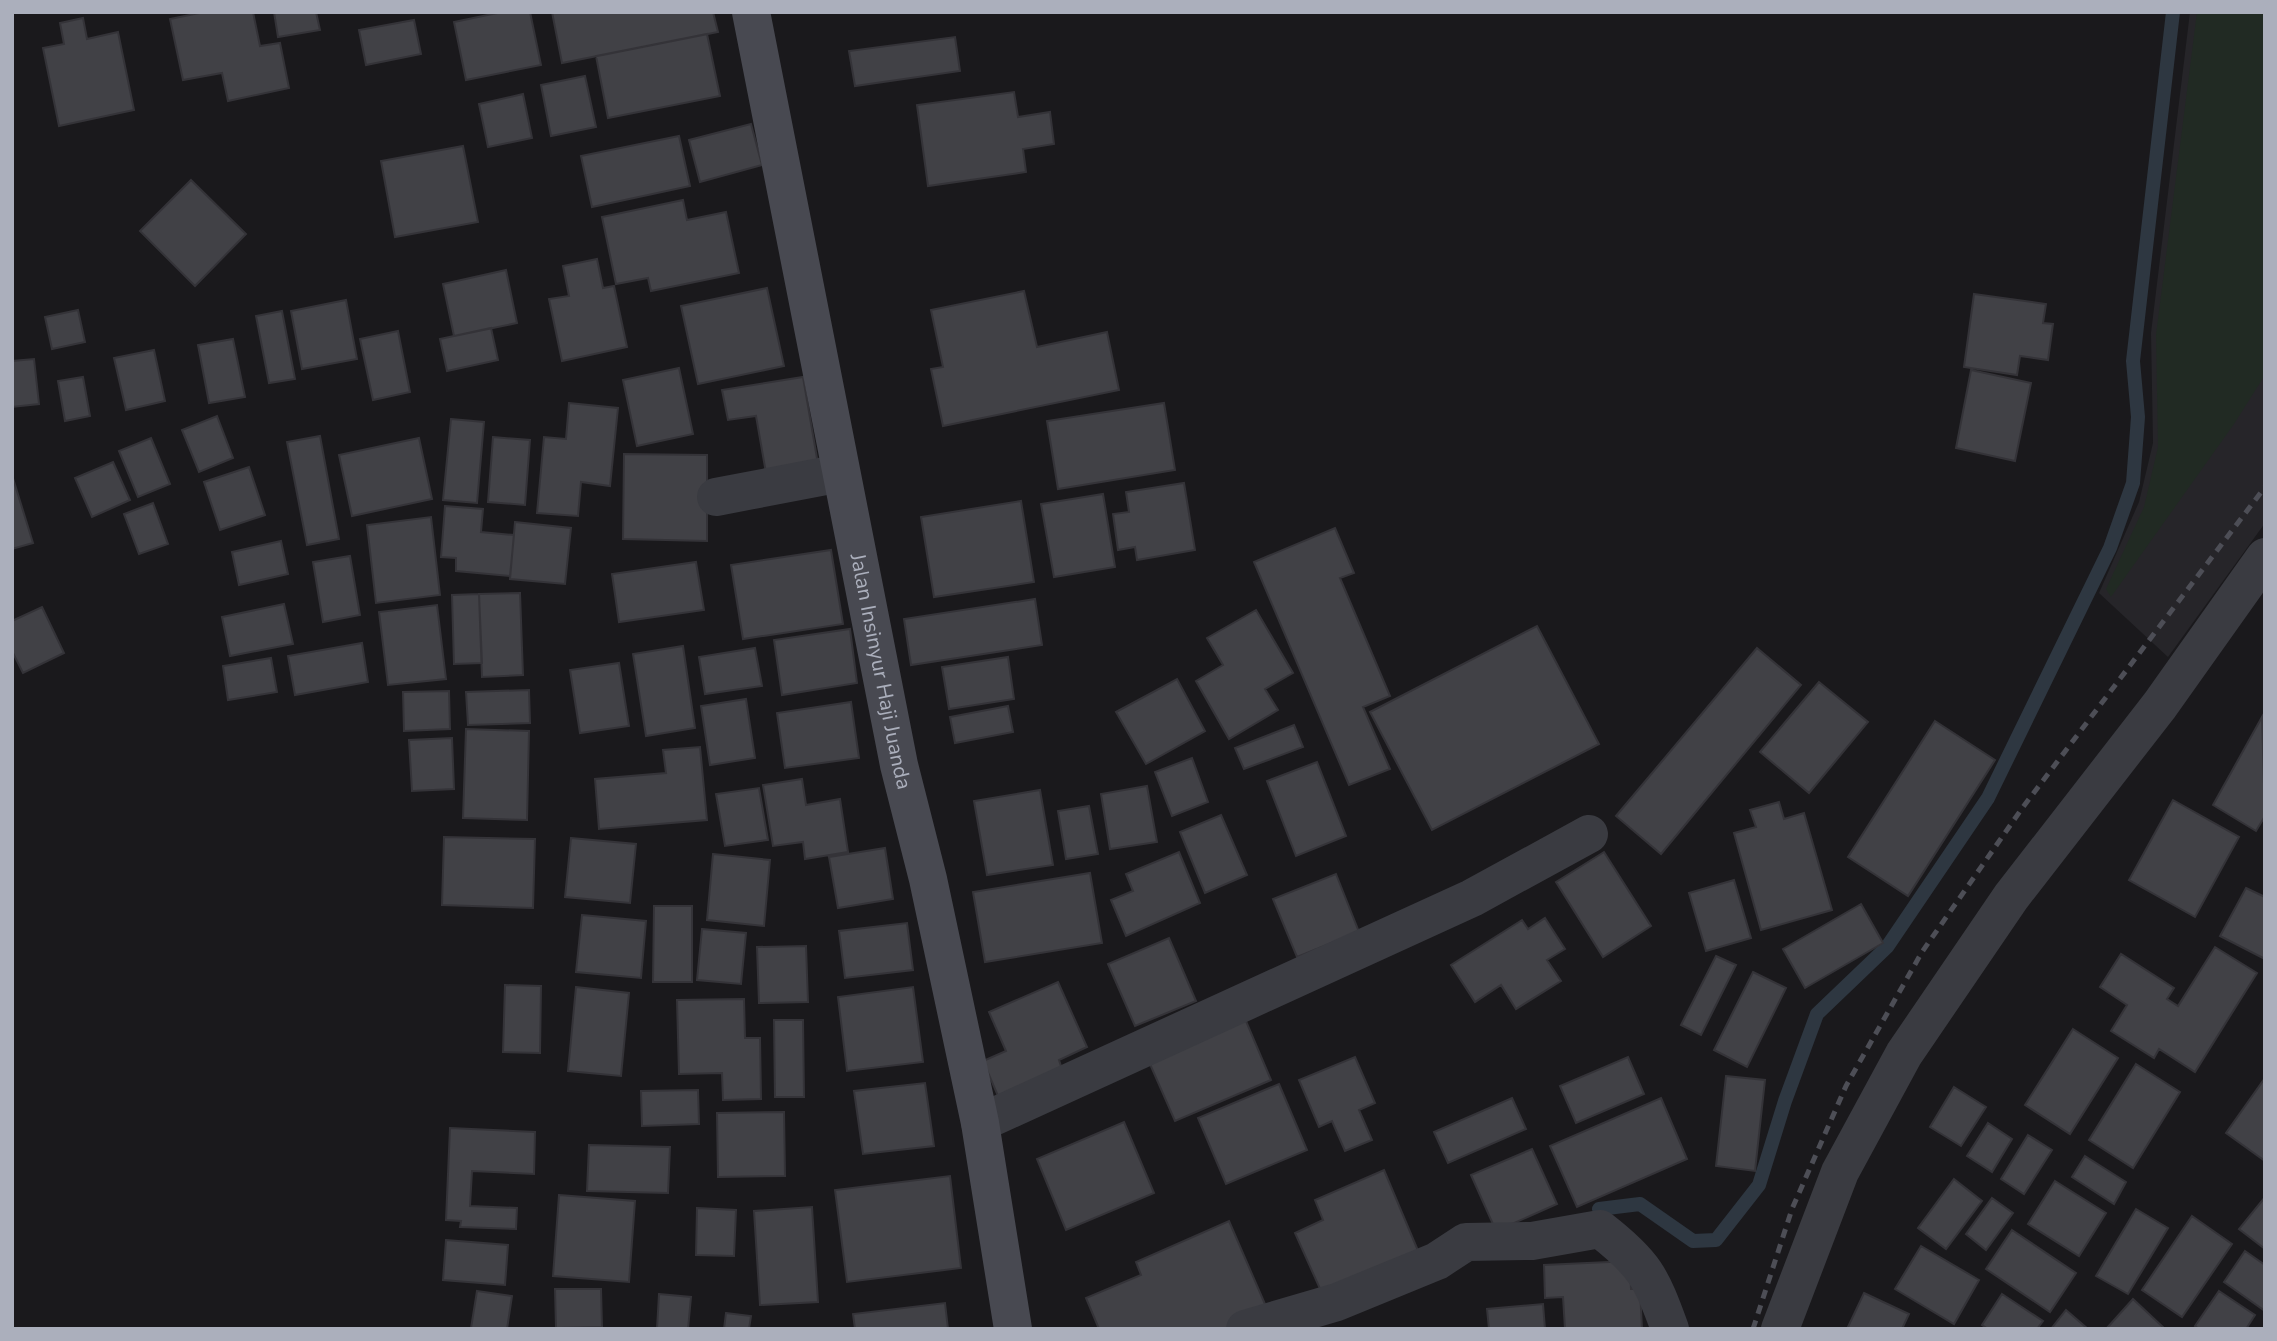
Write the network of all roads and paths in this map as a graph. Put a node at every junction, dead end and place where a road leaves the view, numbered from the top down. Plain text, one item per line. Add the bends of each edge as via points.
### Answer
1 (751, 12) edge
2 (841, 473) junction
3 (716, 497) dead end
4 (2265, 557) edge
5 (1589, 834) dead end
6 (980, 1123) junction
7 (1013, 1329) edge
8 (1245, 1329) edge
9 (1670, 1329) edge
10 (1780, 1329) edge

1 - 2 main road, Jalan Insinyur Haji Juanda
2 - 3 street
2 - 6 main road, Jalan Insinyur Haji Juanda via 899,765
4 - 10 street via 2160,705 2011,897 1904,1054 1840,1172
5 - 6 street via 1472,898
6 - 7 main road, Jalan Insinyur Haji Juanda
8 - 9 street via 1337,1302 1437,1261 1466,1242 1532,1241 1600,1229 1634,1256 1647,1273

